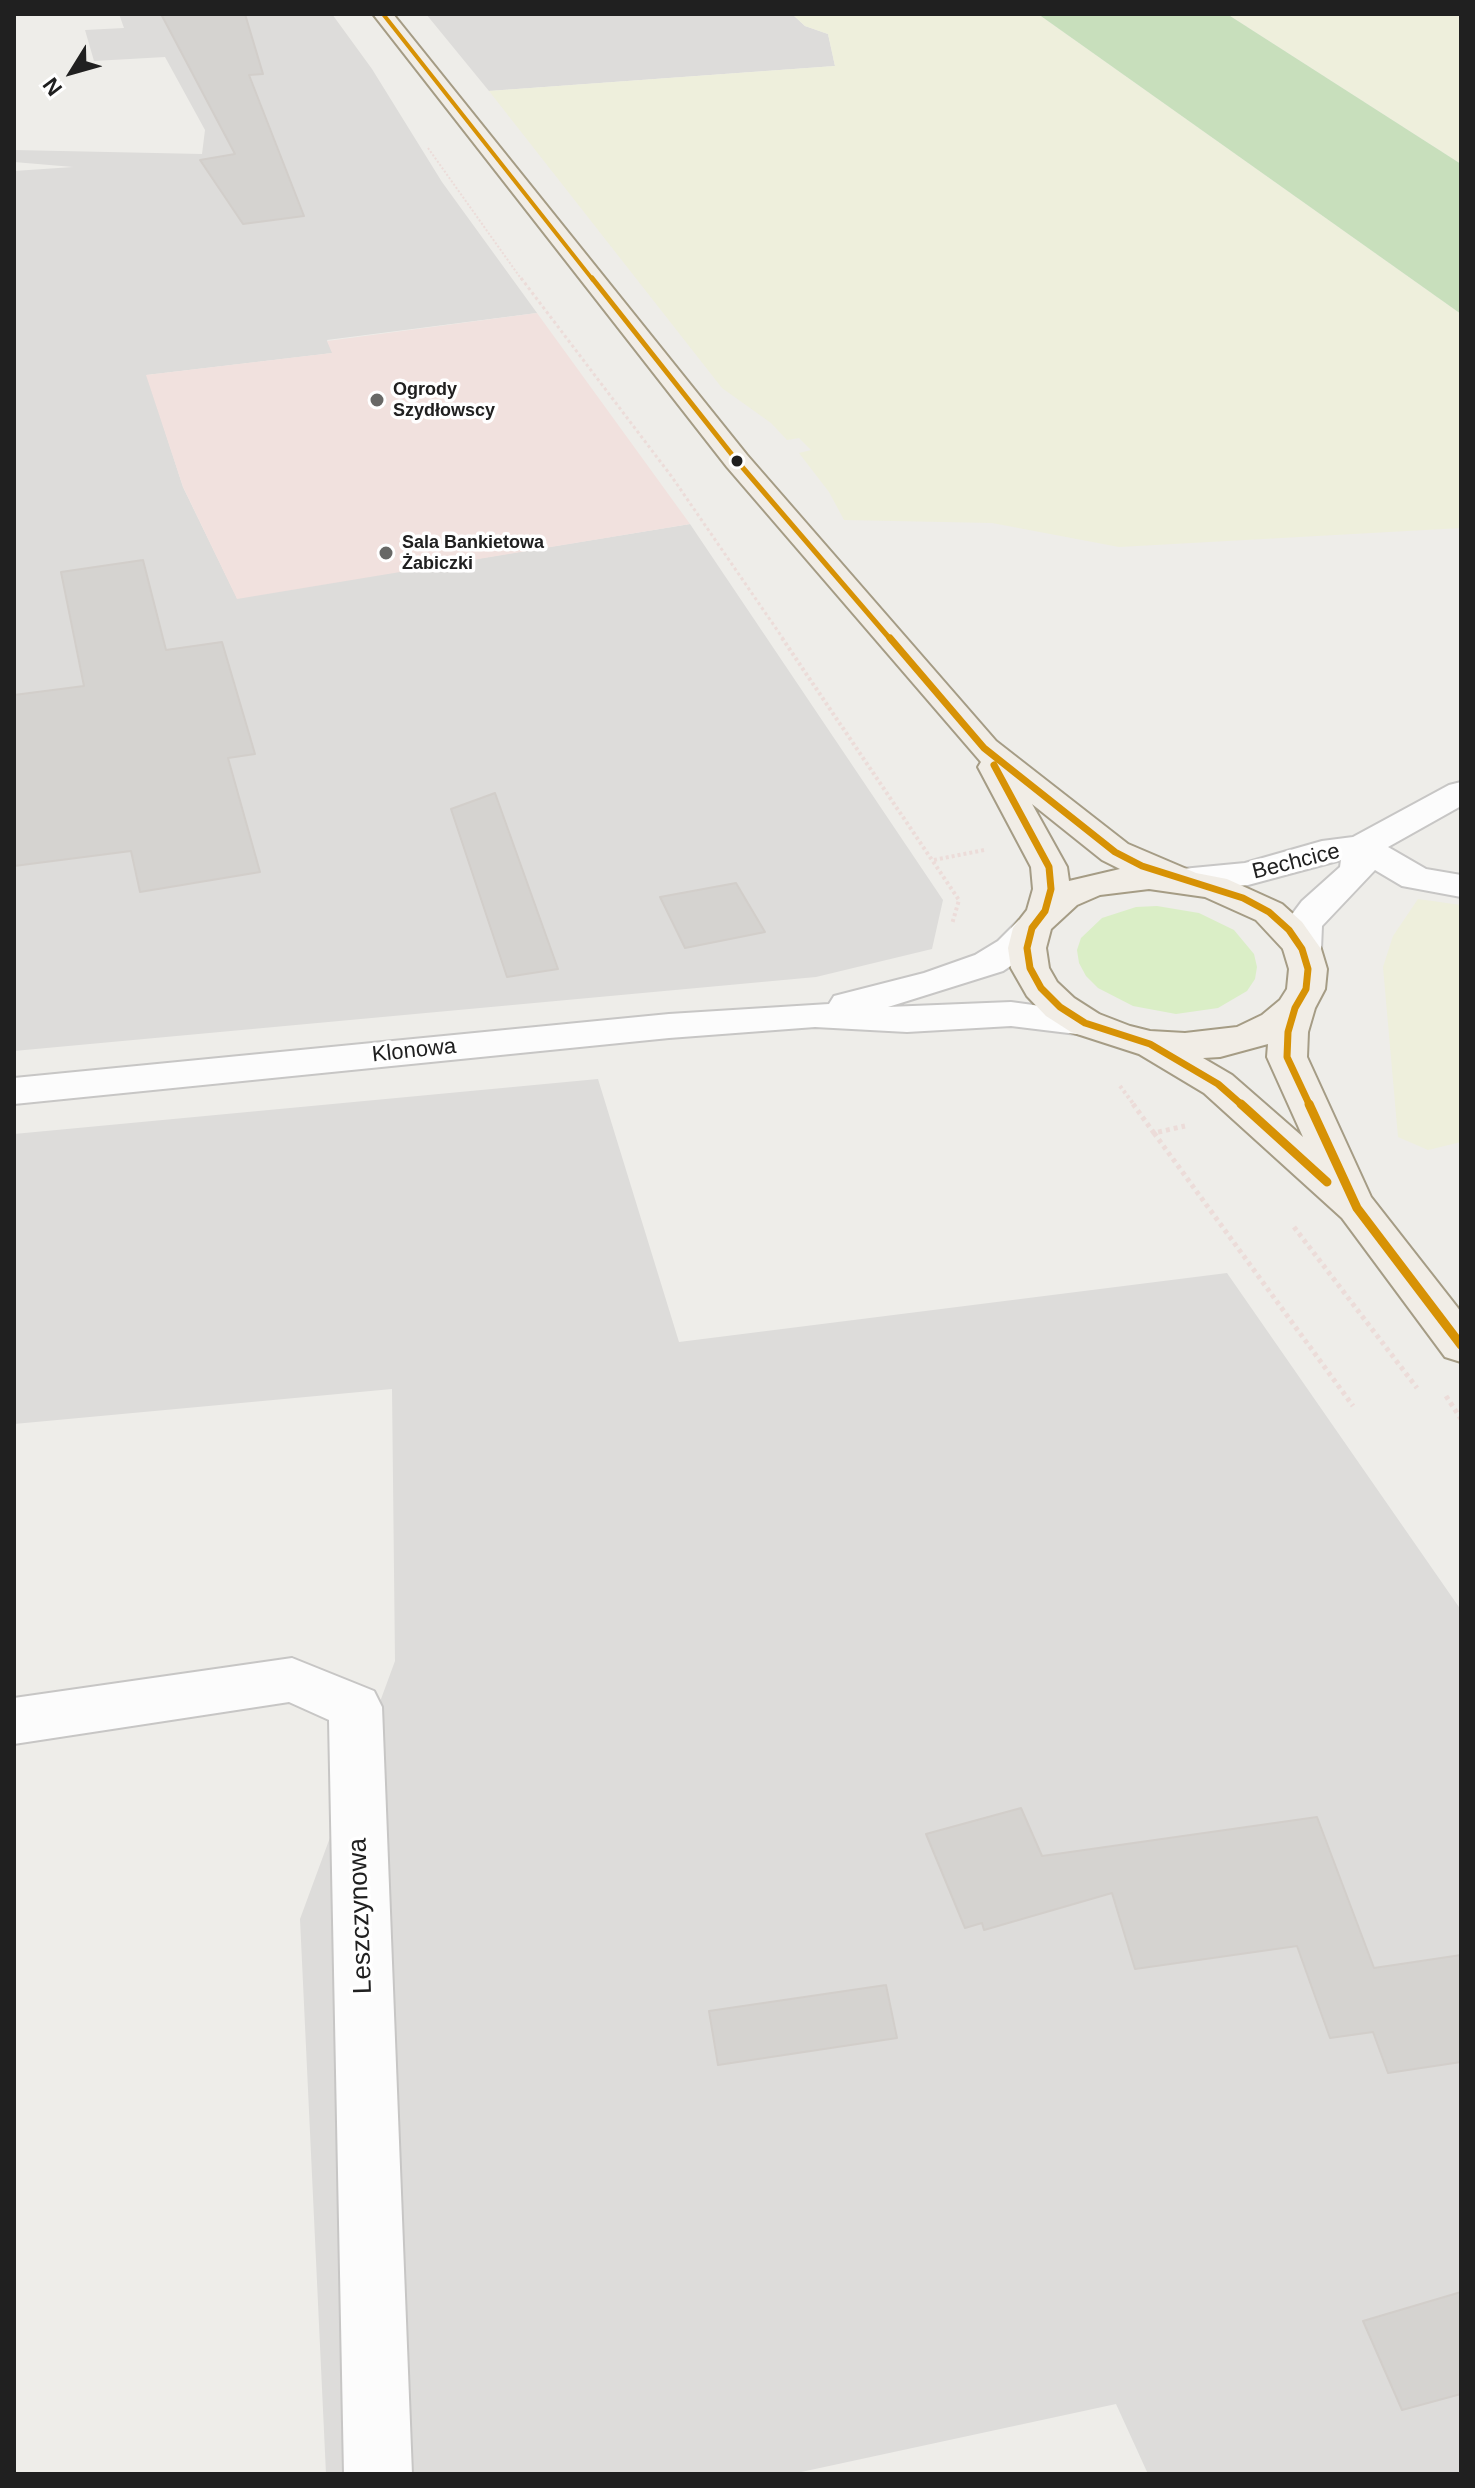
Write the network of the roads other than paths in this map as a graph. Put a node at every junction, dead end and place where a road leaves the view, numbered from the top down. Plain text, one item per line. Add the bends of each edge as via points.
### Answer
1 (383, 14) edge
2 (984, 748) junction
3 (1461, 792) edge
4 (1362, 847) junction
5 (1182, 880) junction
6 (1461, 886) edge
7 (1038, 920) junction
8 (1302, 949) junction
9 (1295, 1008) junction
10 (815, 1015) junction
11 (1085, 1023) junction
12 (1150, 1044) junction
13 (14, 1091) edge
14 (1357, 1208) junction
15 (1461, 1345) edge
16 (14, 1721) edge
17 (378, 2474) edge

1 - 2 main road via 737,461
2 - 5 main road via 1115,852
2 - 7 main road via 1049,867 1051,889
3 - 4 street, Bechcice
4 - 5 street, Bechcice via 1322,852 1248,874
4 - 6 street via 1415,878
4 - 8 street, Bechcice via 1357,871 1303,925
5 - 7 main road via 1118,880 1064,897
5 - 8 main road via 1214,887 1269,912
7 - 10 street, Klonowa via 989,963
7 - 11 main road via 1027,948 1030,968 1041,988
8 - 9 main road via 1306,989
9 - 12 main road via 1251,1036 1220,1044
9 - 14 main road via 1287,1057
10 - 11 street, Klonowa via 907,1020 1011,1014
10 - 13 street, Klonowa
11 - 12 main road
12 - 14 main road via 1218,1084
14 - 15 main road
16 - 17 street, Leszczynowa via 292,1680 355,1707

